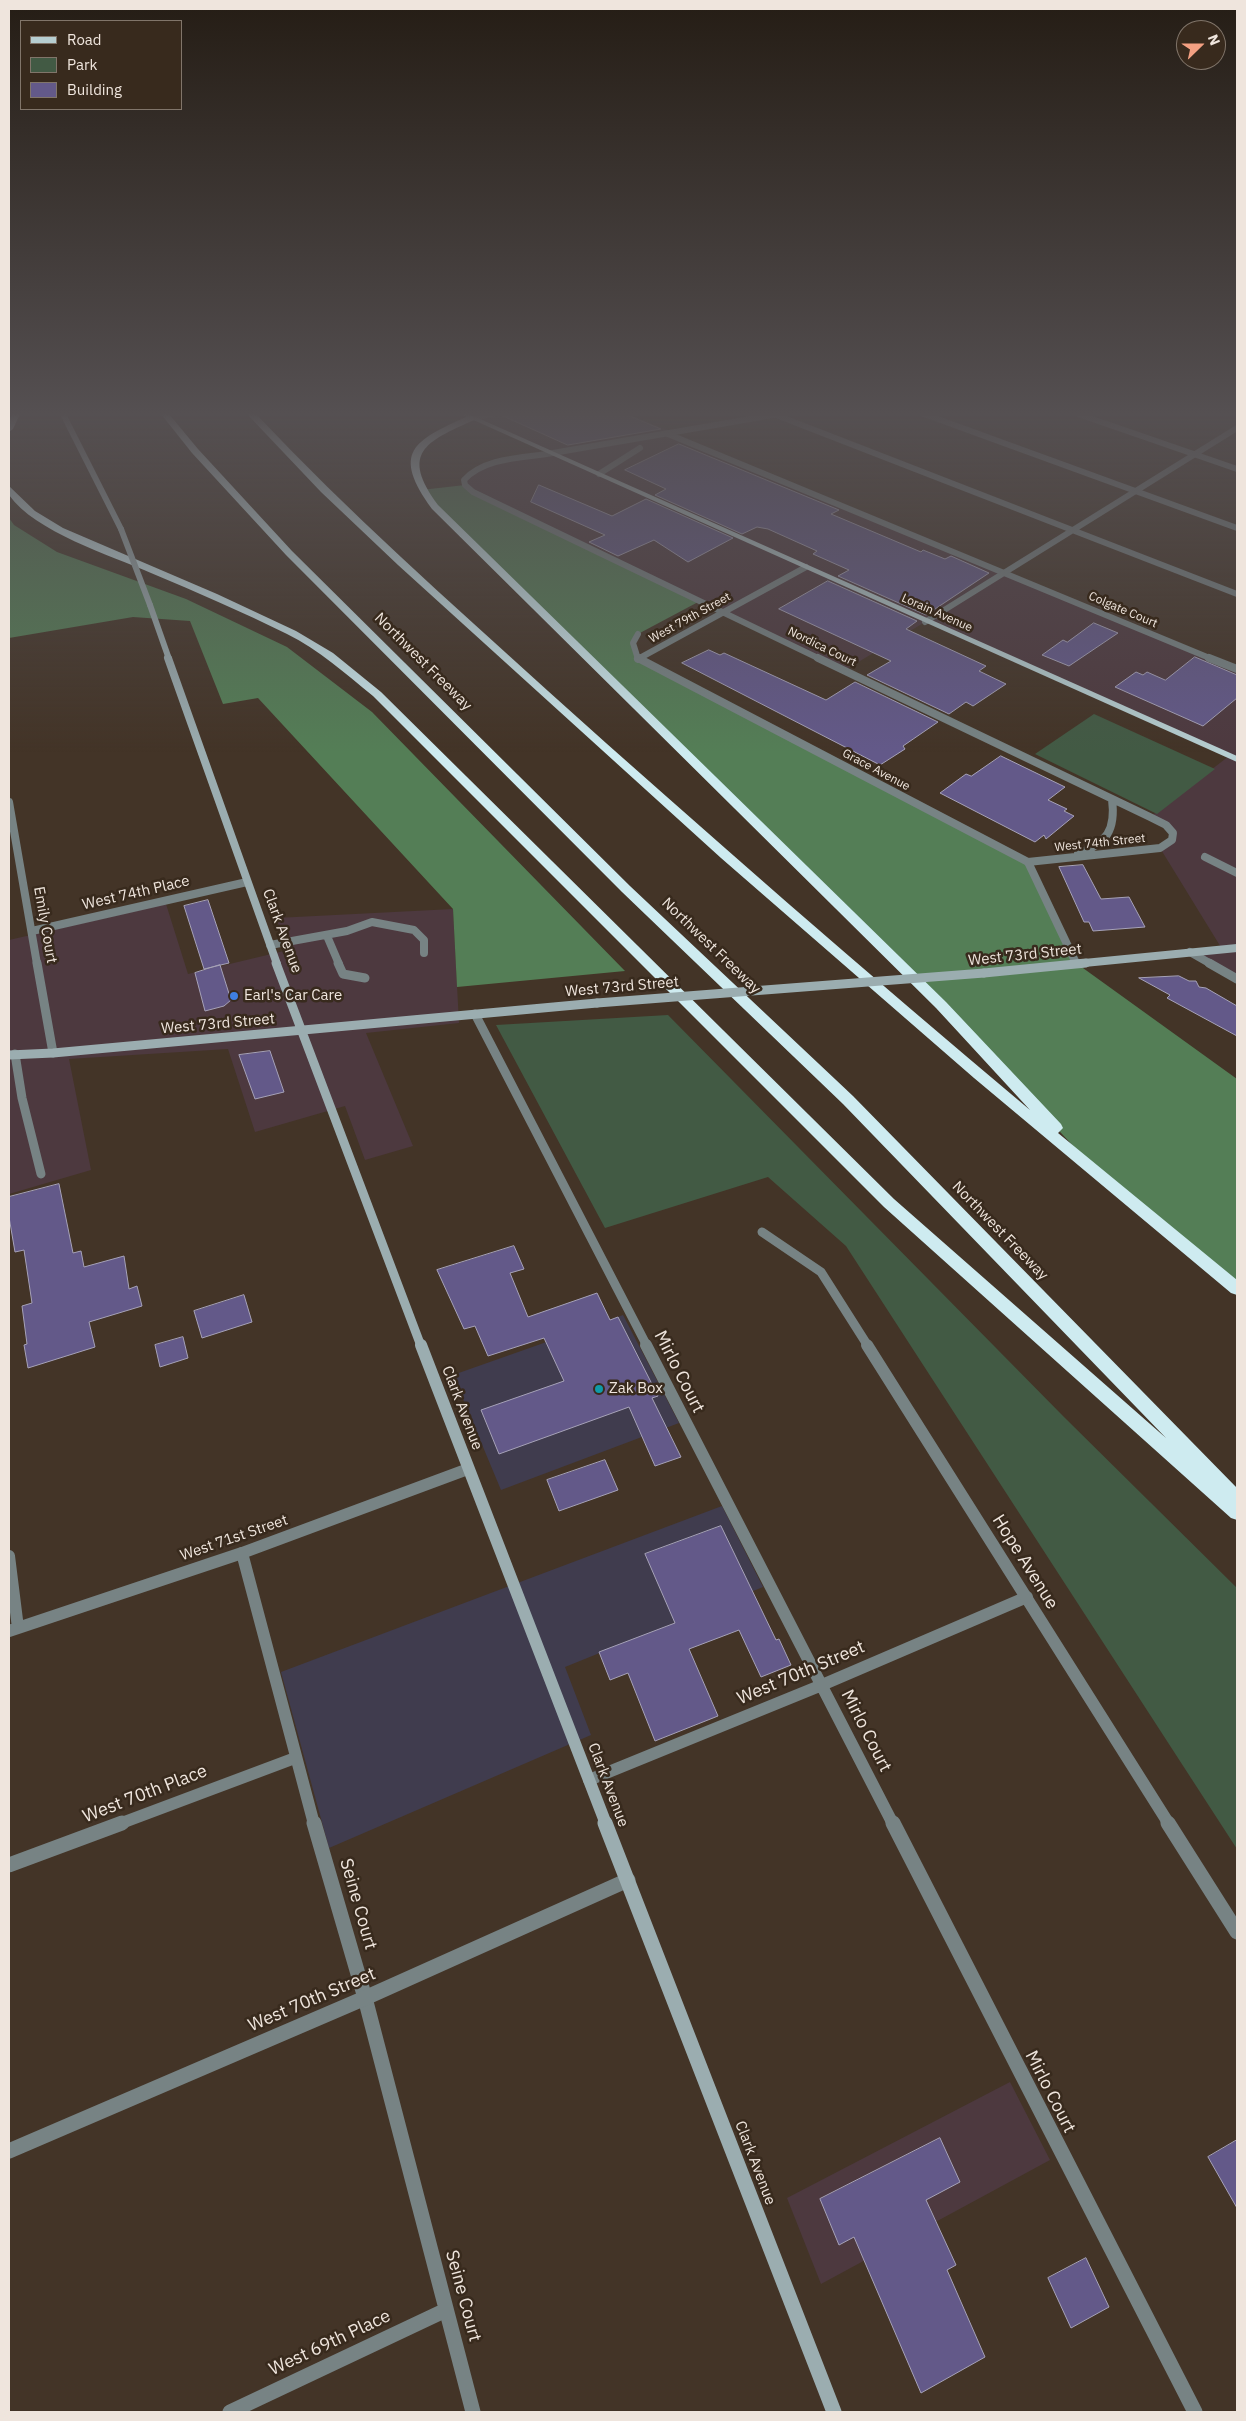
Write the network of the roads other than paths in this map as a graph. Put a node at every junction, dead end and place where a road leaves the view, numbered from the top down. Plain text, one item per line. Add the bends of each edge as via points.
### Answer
1 (55, 527) edge
2 (120, 527) edge
3 (265, 527) edge
4 (363, 527) edge
5 (455, 527) edge
6 (546, 527) edge
7 (717, 527) edge
8 (893, 527) edge
9 (1066, 527) edge
10 (1079, 527) edge
11 (1074, 530) junction
12 (806, 567) junction
13 (1005, 573) junction
14 (1237, 594) edge
15 (723, 612) junction
16 (925, 622) junction
17 (638, 634) dead end
18 (638, 659) junction
19 (1237, 669) edge
20 (1237, 759) edge
21 (1112, 798) junction
22 (9, 802) edge
23 (1172, 840) joint
24 (1205, 857) dead end
25 (1054, 860) junction
26 (1028, 862) junction
27 (1237, 873) edge
28 (247, 882) junction
29 (32, 931) junction
30 (327, 936) junction
31 (270, 946) junction
32 (1237, 948) edge
33 (1190, 952) junction
34 (424, 953) dead end
35 (1076, 963) junction
36 (365, 978) dead end
37 (1237, 979) edge
38 (475, 1014) junction
39 (301, 1030) junction
40 (53, 1053) junction
41 (12, 1055) edge
42 (41, 1174) dead end
43 (1108, 1183) junction
44 (762, 1232) dead end
45 (1237, 1289) edge
46 (468, 1469) junction
47 (1237, 1500) edge
48 (1237, 1512) edge
49 (242, 1553) junction
50 (9, 1556) edge
51 (1027, 1597) junction
52 (13, 1630) edge
53 (822, 1685) junction
54 (294, 1758) junction
55 (589, 1780) junction
56 (9, 1865) edge
57 (628, 1880) junction
58 (1237, 1932) edge
59 (365, 1998) junction
60 (9, 2152) edge
61 (446, 2310) junction
62 (230, 2412) edge
63 (473, 2412) edge
64 (834, 2412) edge
65 (1195, 2412) edge

1 - 48 highway via 292,633 352,673 377,694 889,1203
2 - 28 street, Clark Avenue, bridge
3 - 47 highway, Northwest Freeway via 626,889 848,1100
4 - 43 highway via 698,832
5 - 43 highway via 941,1006
6 - 15 street, Nordica Court
7 - 12 main road, Lorain Avenue
8 - 13 street, Colgate Court
9 - 11 street
10 - 11 street
11 - 13 street
11 - 14 street
12 - 15 street, West 79th Street
12 - 16 main road, Lorain Avenue
13 - 16 street
13 - 19 street, Colgate Court
15 - 18 street, West 79th Street
15 - 21 street, Nordica Court
16 - 20 main road, Lorain Avenue
17 - 18 street via 633,643
18 - 26 street, Grace Avenue
21 - 23 street, Nordica Court via 1166,825 1173,833
21 - 25 street via 1114,820 1107,835 1091,848
22 - 29 street, Emily Court
23 - 25 street, West 74th Street via 1160,848
24 - 27 street
25 - 26 street, West 74th Street
26 - 35 street
28 - 29 street, West 74th Place
28 - 31 street, Clark Avenue
29 - 40 street, Emily Court
30 - 31 street
30 - 34 street via 372,922 414,930 424,940
30 - 36 street via 343,974
31 - 39 street, Clark Avenue
32 - 33 street, West 73rd Street
33 - 35 street, West 73rd Street
33 - 37 street
35 - 38 street, West 73rd Street, bridge
38 - 39 street, West 73rd Street
38 - 53 street, Mirlo Court
39 - 40 street, West 73rd Street
39 - 46 street, Clark Avenue
40 - 41 street, West 73rd Street
41 - 42 street
43 - 45 highway
44 - 51 street, Hope Avenue via 821,1272
46 - 49 street, West 71st Street
46 - 55 street, Clark Avenue
49 - 52 street, West 71st Street
49 - 54 street, Seine Court
50 - 52 street
51 - 53 street, West 70th Street
51 - 58 street, Hope Avenue
53 - 55 street, West 70th Street
53 - 65 street, Mirlo Court
54 - 56 street, West 70th Place
54 - 59 street, Seine Court
55 - 57 street, Clark Avenue
57 - 59 street, West 70th Street
57 - 64 street, Clark Avenue
59 - 60 street, West 70th Street
59 - 61 street, Seine Court
61 - 62 street, West 69th Place
61 - 63 street, Seine Court

